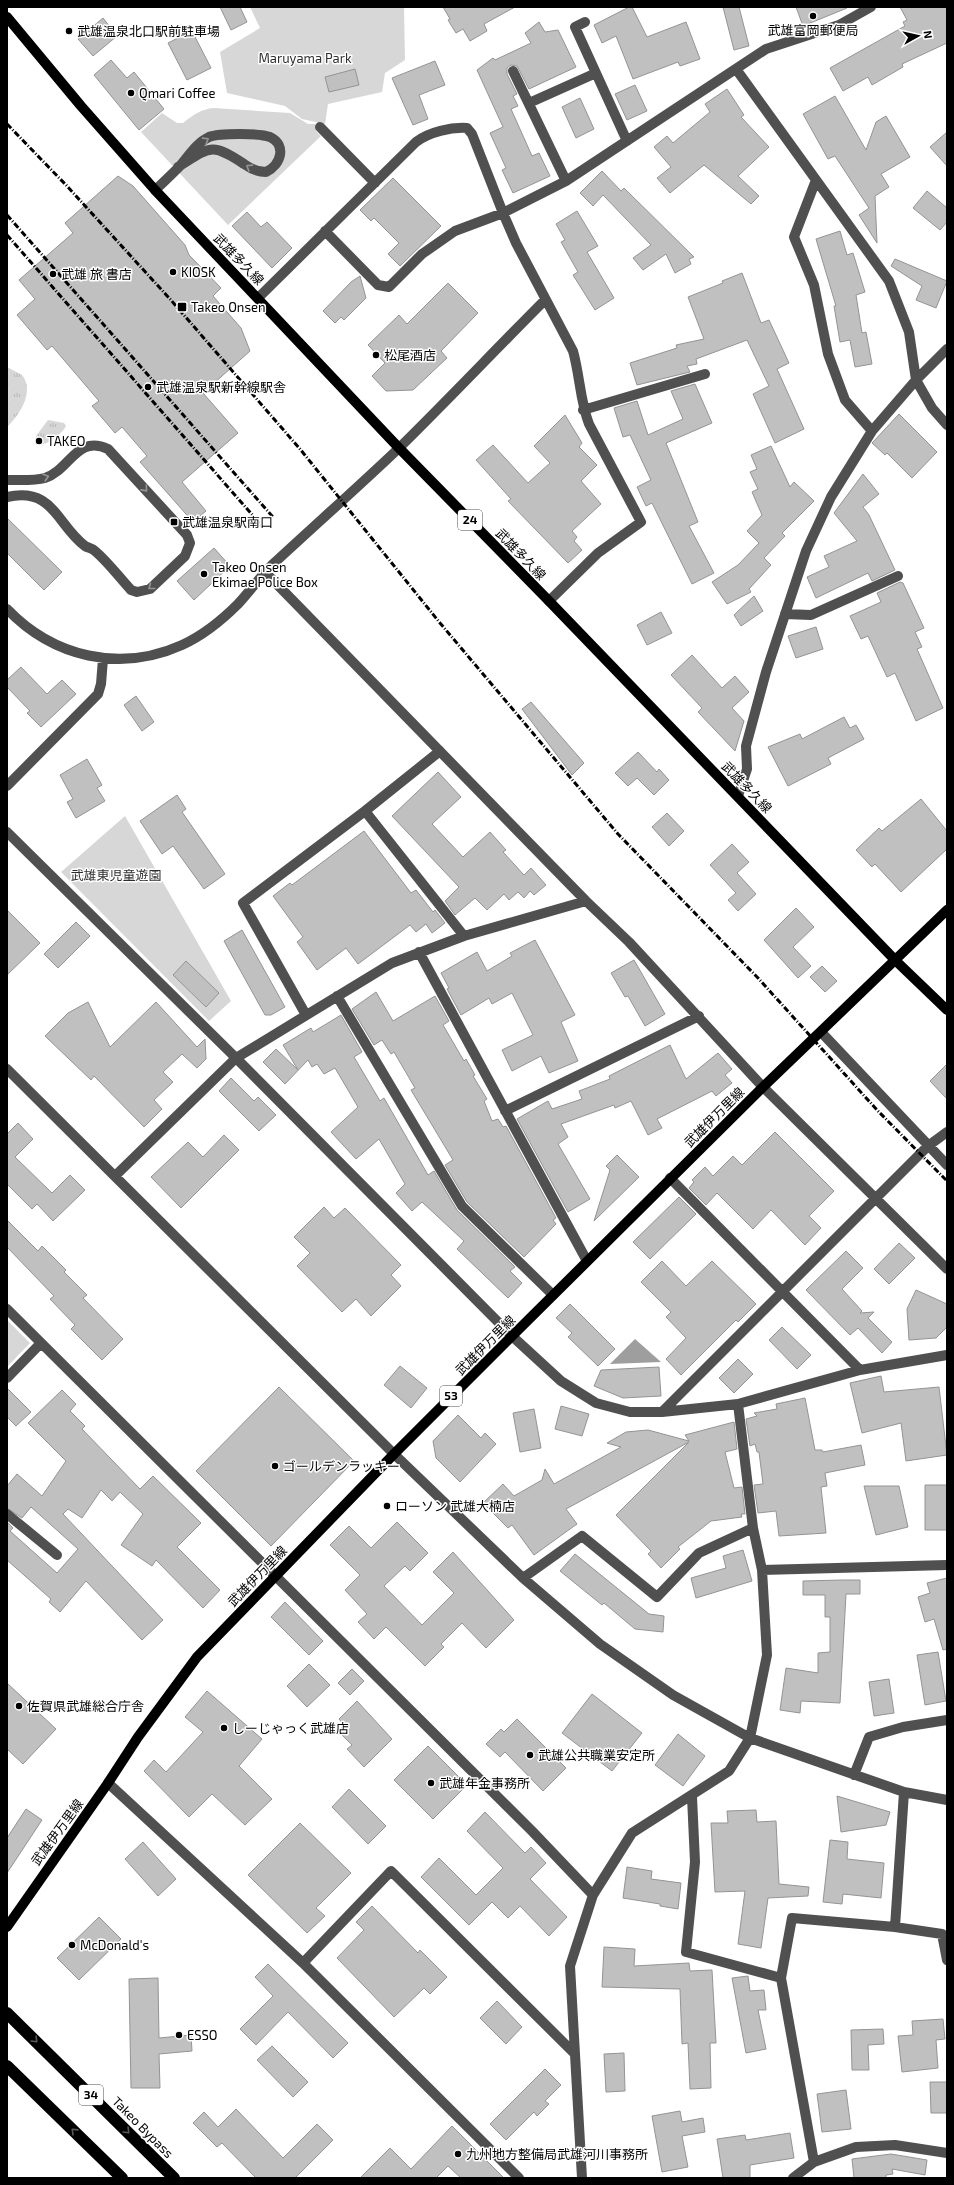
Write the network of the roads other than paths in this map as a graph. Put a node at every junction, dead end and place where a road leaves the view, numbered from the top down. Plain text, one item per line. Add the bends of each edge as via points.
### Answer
1 (871, 7) edge
2 (853, 12) edge
3 (7, 17) edge
4 (585, 22) dead end
5 (736, 69) junction
6 (513, 71) dead end
7 (596, 74) junction
8 (529, 103) junction
9 (320, 127) dead end
10 (627, 141) junction
11 (178, 168) junction
12 (816, 180) junction
13 (566, 181) junction
14 (375, 182) junction
15 (155, 190) junction
16 (503, 213) junction
17 (326, 231) junction
18 (258, 298) junction
19 (545, 300) junction
20 (947, 349) edge
21 (705, 374) dead end
22 (916, 380) junction
23 (583, 410) junction
24 (947, 425) edge
25 (872, 431) junction
26 (398, 448) junction
27 (7, 480) edge
28 (7, 497) edge
29 (265, 572) junction
30 (898, 576) dead end
31 (549, 601) junction
32 (7, 609) edge
33 (785, 614) junction
34 (103, 659) junction
35 (440, 751) junction
36 (7, 786) edge
37 (738, 796) junction
38 (365, 811) junction
39 (7, 832) edge
40 (586, 901) junction
41 (947, 910) edge
42 (464, 936) junction
43 (419, 952) junction
44 (896, 961) junction
45 (337, 996) junction
46 (947, 1010) edge
47 (306, 1015) junction
48 (699, 1016) junction
49 (821, 1032) junction
50 (236, 1058) junction
51 (9, 1075) edge
52 (763, 1087) junction
53 (505, 1111) junction
54 (947, 1132) edge
55 (928, 1146) junction
56 (947, 1165) edge
57 (115, 1176) junction
58 (670, 1178) junction
59 (875, 1199) junction
60 (587, 1261) junction
61 (947, 1269) edge
62 (782, 1292) junction
63 (553, 1295) junction
64 (7, 1309) edge
65 (512, 1336) junction
66 (41, 1343) junction
67 (947, 1355) edge
68 (860, 1370) junction
69 (7, 1378) edge
70 (738, 1404) junction
71 (662, 1412) junction
72 (394, 1454) junction
73 (7, 1514) edge
74 (753, 1528) junction
75 (57, 1555) dead end
76 (947, 1565) edge
77 (762, 1570) junction
78 (275, 1577) junction
79 (523, 1578) junction
80 (947, 1720) edge
81 (750, 1738) junction
82 (854, 1775) junction
83 (108, 1783) junction
84 (904, 1792) junction
85 (692, 1797) junction
86 (947, 1800) edge
87 (593, 1895) junction
88 (7, 1927) edge
89 (895, 1927) junction
90 (947, 1960) edge
91 (303, 1963) junction
92 (781, 1978) junction
93 (7, 2012) edge
94 (573, 2052) junction
95 (7, 2066) edge
96 (947, 2153) edge
97 (814, 2162) junction
98 (122, 2178) edge
99 (174, 2178) edge
100 (519, 2178) edge
101 (582, 2178) edge
102 (793, 2178) edge

1 - 2 street
2 - 5 street via 839,25 766,49
3 - 15 main road, 武雄多久線 / 24 via 80,106
4 - 7 street via 575,27
5 - 10 street
5 - 12 street
6 - 8 street
7 - 8 street
7 - 10 street
8 - 13 street
9 - 14 street
10 - 13 street
11 -> 11 street via 203,140 221,135 266,136 276,142 280,153 277,165 266,172 252,170 224,150 217,149 201,153
11 - 15 street
12 - 22 street via 889,282 909,332
12 - 25 street via 794,237 814,285 828,354 845,400
13 - 16 street
14 - 16 street via 420,139 441,131 467,128 472,134
14 - 17 street
15 - 18 main road, 武雄多久線 / 24
16 - 17 street via 455,231 422,254 389,287 378,285
16 - 19 street
17 - 18 street
18 - 26 main road, 武雄多久線 / 24
19 - 23 street via 573,352
19 - 26 street
20 - 22 street
21 - 23 street
22 - 24 street via 932,408
22 - 25 street
23 - 31 street via 641,522 598,553
25 - 33 street via 831,497 806,551
26 - 29 street
26 - 31 main road, 武雄多久線 / 24
27 -> 28 street via 43,478 52,475 81,449 94,444 108,448 187,535 189,550 186,556 150,589 137,592 131,590 94,550 85,546 53,510 39,499 22,495
29 - 34 street via 238,604 209,631 168,650 148,655
29 - 35 street
30 - 33 street via 811,615
31 - 37 main road, 武雄多久線 / 24
32 - 34 street via 29,630 60,647
33 - 37 street via 746,746 747,769
34 - 36 street via 98,694
35 - 38 street
35 - 40 street
37 - 44 main road, 武雄多久線 / 24
38 - 42 street
38 - 47 street via 242,902
39 - 50 street
40 - 42 street
40 - 48 street
41 - 44 main road, 武雄伊万里線 / 53
42 - 43 street
43 - 45 street via 392,963
43 - 53 street
44 - 46 main road, 武雄多久線 / 24
44 - 49 main road, 武雄伊万里線 / 53
45 - 47 street
45 - 63 street via 462,1206
47 - 50 street
48 - 52 street
48 - 53 street
49 - 52 main road, 武雄伊万里線 / 53
49 - 55 street
50 - 57 street
50 - 65 street
51 - 57 street
52 - 58 main road, 武雄伊万里線 / 53
52 - 59 street
53 - 60 street
54 - 55 street
55 - 56 street
55 - 59 street
57 - 72 street
58 - 60 main road, 武雄伊万里線 / 53
58 - 62 street
59 - 61 street
59 - 62 street
60 - 63 main road, 武雄伊万里線 / 53
62 - 68 street
62 - 71 street
63 - 65 main road, 武雄伊万里線 / 53
64 - 66 street
65 - 71 street via 561,1381 596,1403 630,1412
65 - 72 main road, 武雄伊万里線 / 53
66 - 69 street
66 - 78 street
67 - 68 street
68 - 70 street
70 - 71 street
70 - 74 street
72 - 78 main road, 武雄伊万里線 / 53
72 - 79 street
73 - 75 street
74 - 77 street
74 - 79 street via 699,1553 657,1597 582,1536
76 - 77 street
77 - 81 street via 767,1655
78 - 83 main road, 武雄伊万里線 / 53 via 197,1657 138,1737
78 - 87 street via 521,1820
79 - 81 street via 600,1644 673,1695
80 - 82 street via 903,1727 869,1737
81 - 82 street
81 - 85 street via 729,1771
82 - 84 street
83 - 88 main road, 武雄伊万里線 / 53
83 - 91 street
84 - 86 street
84 - 89 street
85 - 87 street via 632,1833
85 - 92 street via 695,1862 686,1952
87 - 94 street via 570,1966
89 - 90 street via 942,1934
89 - 92 street via 792,1918
91 - 94 street via 391,1872
91 - 100 street
92 - 97 street
93 -> 99 highway, Takeo Bypass / 34
94 - 101 street
98 -> 95 highway
96 - 97 street via 895,2145 856,2147
97 - 102 street

